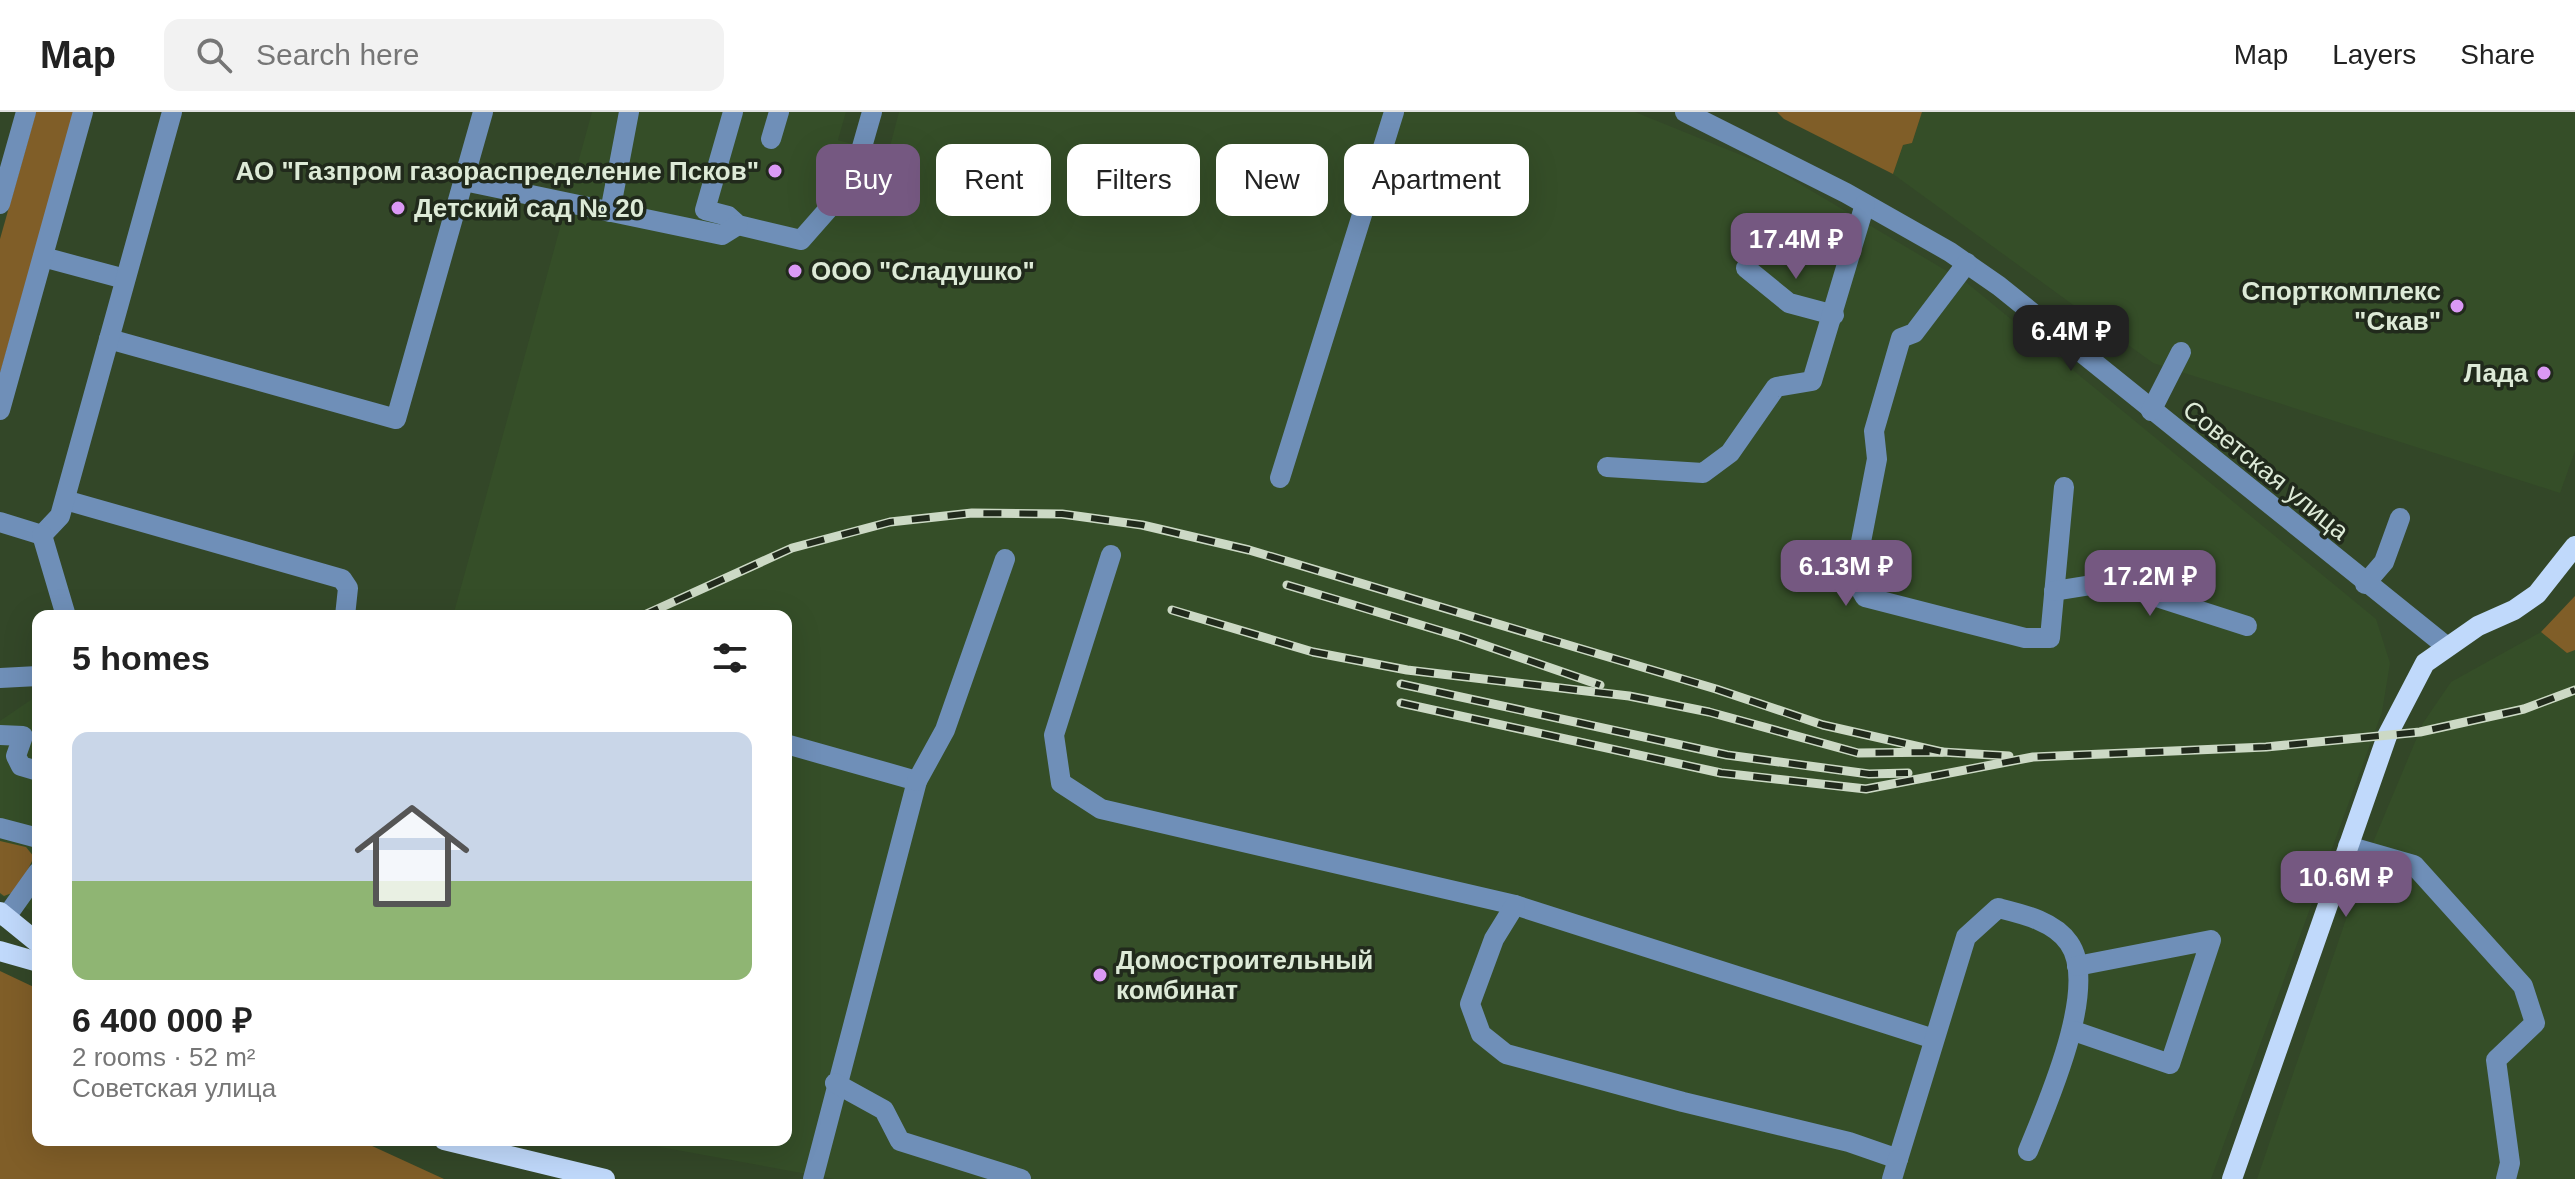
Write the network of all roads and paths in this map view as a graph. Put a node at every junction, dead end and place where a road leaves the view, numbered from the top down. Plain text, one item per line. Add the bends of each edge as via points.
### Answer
1 (26, 112) edge
2 (83, 112) edge
3 (172, 112) edge
4 (483, 112) edge
5 (629, 112) edge
6 (733, 112) edge
7 (779, 112) edge
8 (872, 112) edge
9 (1394, 112) edge
10 (1697, 114) edge
11 (771, 139) dead end
12 (464, 181) junction
13 (0, 204) edge
14 (1865, 204) junction
15 (610, 212) junction
16 (738, 225) junction
17 (43, 257) junction
18 (1967, 263) junction
19 (1746, 268) dead end
20 (125, 279) junction
21 (1834, 315) junction
22 (109, 339) junction
23 (2181, 352) dead end
24 (0, 410) edge
25 (2151, 411) junction
26 (1607, 467) dead end
27 (1280, 478) dead end
28 (2064, 487) dead end
29 (65, 500) junction
30 (2400, 518) dead end
31 (0, 522) edge
32 (42, 535) junction
33 (2575, 546) edge
34 (1111, 555) dead end
35 (1005, 559) dead end
36 (2365, 584) junction
37 (2054, 591) junction
38 (64, 610) edge
39 (346, 610) edge
40 (2247, 626) dead end
41 (2446, 646) junction
42 (32, 676) edge
43 (0, 678) edge
44 (0, 735) edge
45 (792, 746) edge
46 (32, 769) edge
47 (917, 781) junction
48 (0, 828) edge
49 (32, 836) edge
50 (2348, 846) junction
51 (32, 879) edge
52 (1515, 905) junction
53 (3, 915) edge
54 (32, 938) edge
55 (0, 951) edge
56 (32, 960) edge
57 (2077, 966) junction
58 (2074, 1031) junction
59 (1934, 1039) junction
60 (835, 1083) junction
61 (463, 1146) edge
62 (2028, 1151) dead end
63 (1898, 1159) junction
64 (547, 1172) edge
65 (605, 1179) edge
66 (813, 1179) edge
67 (1021, 1179) edge
68 (1892, 1179) edge
69 (2232, 1179) edge
70 (2506, 1179) edge

1 - 13 street
2 - 17 street
3 - 20 street
4 - 12 street
5 - 15 street
6 - 16 street via 705,210 728,216
7 - 11 street
8 - 16 street via 852,182 801,240
9 - 27 street
10 - 14 street, Советская улица
12 - 15 street
12 - 22 street via 396,419
14 - 18 street, Советская улица
14 - 21 street
15 - 16 street via 722,235
17 - 20 street
17 - 24 street
18 - 25 street, Советская улица
18 - 37 street via 1914,333 1901,338 1874,431 1877,459 1854,578 1865,597 2025,638 2050,638
19 - 21 street via 1789,303
20 - 22 street
21 - 26 street via 1812,381 1776,387 1730,453 1703,473
22 - 29 street
23 - 25 street
25 - 36 street, Советская улица
28 - 37 street
29 - 32 street via 60,516
29 - 39 street via 342,579 348,588
30 - 36 street via 2384,562
31 - 32 street
32 - 38 street
33 - 41 main road via 2537,594
34 - 52 street via 1054,735 1061,783 1101,809
35 - 47 street via 945,730
36 - 41 street, Советская улица
37 - 40 street via 2110,582
41 - 50 main road via 2425,663 2401,704
42 - 43 street
44 - 46 street via 23,736 16,756 21,766
45 - 47 street
47 - 60 street
48 - 49 street
50 - 69 main road
50 - 70 street via 2414,865 2523,986 2535,1023 2496,1060 2510,1163
51 - 53 street
52 - 59 street
52 - 63 street via 1494,939 1470,1004 1481,1034 1506,1054
53 - 54 main road
55 - 56 main road
57 - 58 street
57 - 58 street via 2211,940 2170,1064
57 - 59 street via 2069,943 2035,918 1998,908 1966,937
58 - 62 street
59 - 63 street
60 - 66 street
60 - 67 street via 884,1110 900,1141
61 - 64 main road
63 - 68 street
64 - 65 main road

